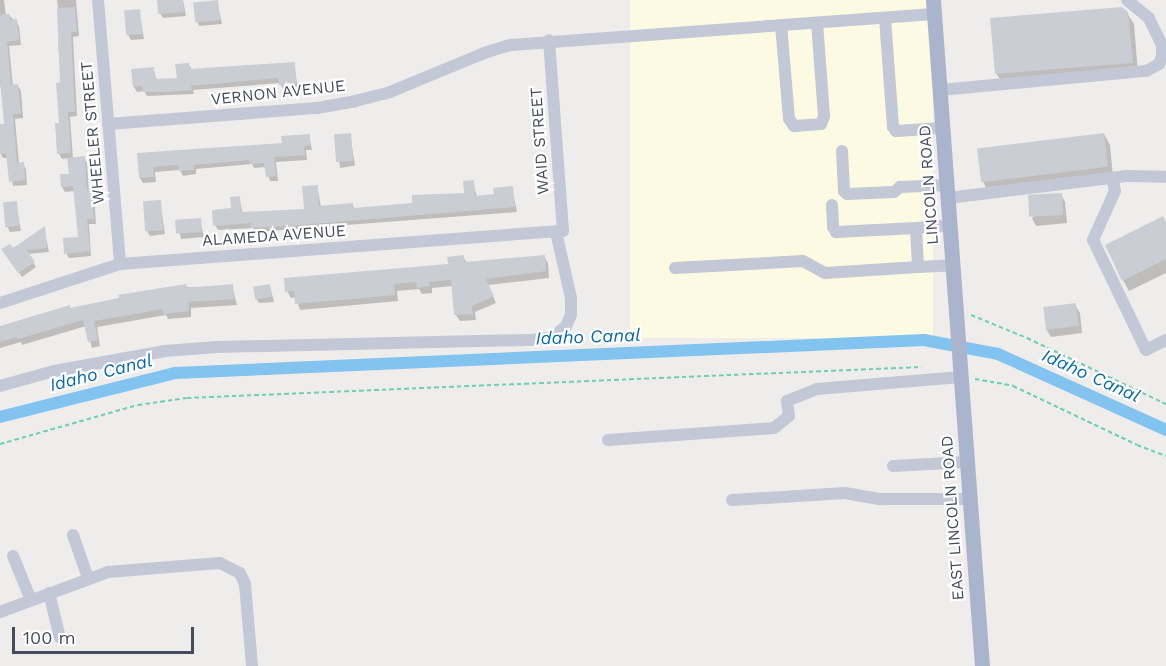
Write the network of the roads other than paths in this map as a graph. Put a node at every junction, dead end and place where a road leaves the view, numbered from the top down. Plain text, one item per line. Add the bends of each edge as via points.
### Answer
1 (98, 0) edge
2 (1127, 0) edge
3 (934, 7) edge
4 (885, 18) junction
5 (817, 22) junction
6 (781, 25) junction
7 (549, 41) junction
8 (940, 90) junction
9 (108, 124) junction
10 (943, 128) junction
11 (842, 151) dead end
12 (1166, 177) edge
13 (1112, 178) junction
14 (947, 191) junction
15 (832, 205) dead end
16 (950, 225) junction
17 (916, 228) junction
18 (556, 232) junction
19 (120, 264) junction
20 (952, 265) junction
21 (918, 267) junction
22 (675, 268) dead end
23 (0, 303) edge
24 (1166, 340) edge
25 (960, 372) junction
26 (0, 386) edge
27 (608, 440) dead end
28 (967, 462) junction
29 (893, 465) dead end
30 (970, 499) junction
31 (732, 500) dead end
32 (74, 535) dead end
33 (13, 556) dead end
34 (88, 578) junction
35 (49, 593) junction
36 (31, 600) junction
37 (0, 612) edge
38 (60, 638) dead end
39 (252, 666) edge
40 (982, 666) edge

1 - 9 street, WHEELER STREET
2 - 8 street via 1149,18 1157,32 1162,56 1159,64 1146,71
3 - 4 street, VERNON AVENUE
3 - 8 main road, LINCOLN ROAD
4 - 5 street, VERNON AVENUE
4 - 10 street via 893,127 896,131
5 - 6 street, VERNON AVENUE
5 - 6 street via 824,116 821,124 794,126 789,119
6 - 7 street, VERNON AVENUE
7 - 9 street, VERNON AVENUE via 483,52 390,92 355,102
7 - 18 street, WAID STREET via 563,231
8 - 10 main road, LINCOLN ROAD
9 - 19 street, WHEELER STREET
10 - 14 main road, LINCOLN ROAD
11 - 14 street via 847,194 894,192 900,187
12 - 13 street
13 - 14 street
13 - 24 street via 1115,191 1093,240 1146,350
14 - 16 main road, LINCOLN ROAD
15 - 17 street via 836,232
16 - 17 street
16 - 20 main road, LINCOLN ROAD
17 - 21 street
18 - 19 street, ALAMEDA AVENUE
18 - 26 street via 571,298 571,315 566,326 553,337 165,351 54,371
19 - 23 street, ALAMEDA AVENUE
20 - 21 street
20 - 25 main road, LINCOLN ROAD
21 - 22 street via 825,273 803,261
25 - 27 street via 936,379 817,389 787,401 789,416 774,428
25 - 28 main road, EAST LINCOLN ROAD
28 - 29 street
28 - 30 main road, EAST LINCOLN ROAD
30 - 31 street via 880,499 845,493
30 - 40 main road, EAST LINCOLN ROAD
32 - 34 street
33 - 36 street
34 - 35 street
34 - 39 street via 131,569 220,563 232,567 245,584
35 - 36 street
35 - 38 street
36 - 37 street

